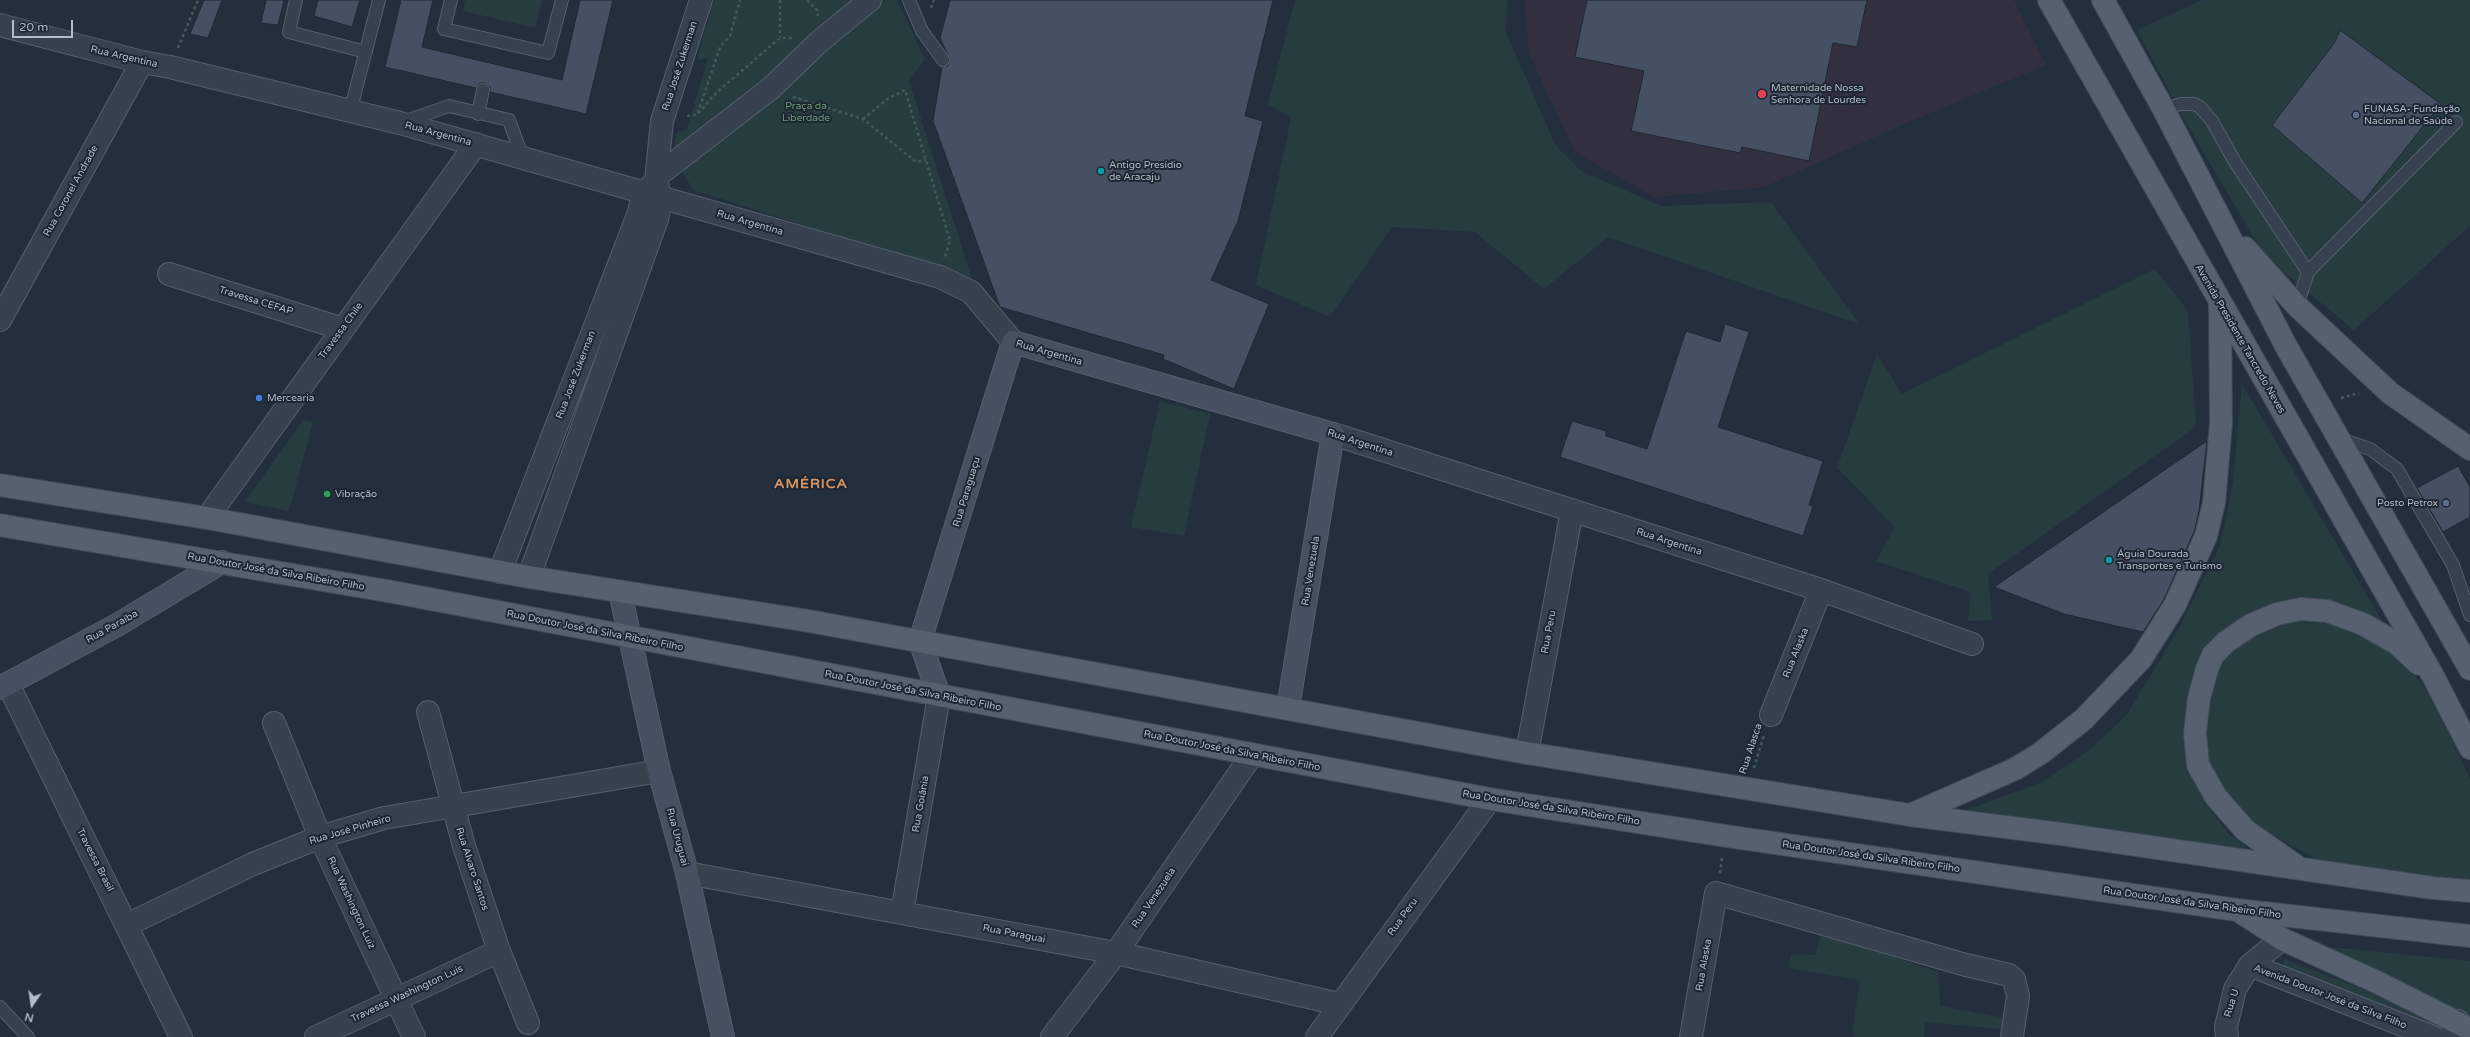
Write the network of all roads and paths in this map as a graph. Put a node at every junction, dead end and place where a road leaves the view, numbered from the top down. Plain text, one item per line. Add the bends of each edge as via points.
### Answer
1 (198, 0) edge
2 (296, 0) edge
3 (379, 0) edge
4 (451, 0) edge
5 (562, 0) edge
6 (701, 0) edge
7 (740, 0) edge
8 (780, 0) edge
9 (807, 0) edge
10 (870, 0) edge
11 (909, 0) edge
12 (2049, 0) edge
13 (2103, 0) edge
14 (818, 22) dead end
15 (0, 25) edge
16 (780, 38) dead end
17 (774, 44) dead end
18 (366, 52) junction
19 (943, 60) dead end
20 (142, 62) junction
21 (170, 67) junction
22 (770, 89) junction
23 (483, 90) dead end
24 (2164, 110) junction
25 (350, 112) junction
26 (478, 114) junction
27 (698, 114) junction
28 (863, 119) junction
29 (662, 121) junction
30 (2456, 122) dead end
31 (400, 123) junction
32 (476, 144) junction
33 (522, 156) junction
34 (926, 160) junction
35 (655, 187) junction
36 (2224, 225) junction
37 (2308, 272) junction
38 (169, 274) dead end
39 (940, 276) junction
40 (2220, 304) junction
41 (2297, 306) junction
42 (0, 320) edge
43 (343, 328) junction
44 (1013, 342) junction
45 (1333, 434) junction
46 (2341, 439) junction
47 (2470, 449) edge
48 (0, 485) edge
49 (1572, 510) junction
50 (206, 518) junction
51 (0, 525) edge
52 (222, 562) junction
53 (500, 572) junction
54 (529, 577) junction
55 (1821, 590) junction
56 (620, 592) junction
57 (2470, 615) edge
58 (631, 638) junction
59 (920, 641) junction
60 (1972, 644) dead end
61 (2470, 659) edge
62 (2470, 669) edge
63 (2433, 676) junction
64 (4, 686) edge
65 (939, 696) junction
66 (1288, 708) junction
67 (428, 712) dead end
68 (1771, 715) joint
69 (274, 723) dead end
70 (2470, 748) edge
71 (1527, 753) junction
72 (1251, 756) junction
73 (660, 772) junction
74 (1747, 788) junction
75 (1490, 799) junction
76 (452, 808) junction
77 (1910, 815) junction
78 (1726, 836) junction
79 (320, 837) junction
80 (2300, 868) junction
81 (687, 874) junction
82 (2470, 891) edge
83 (1716, 894) junction
84 (2237, 910) junction
85 (902, 913) junction
86 (127, 925) junction
87 (2470, 936) edge
88 (2282, 940) junction
89 (499, 951) junction
90 (1116, 953) junction
91 (2250, 965) junction
92 (395, 1000) junction
93 (1339, 1004) junction
94 (0, 1007) edge
95 (528, 1023) dead end
96 (2460, 1029) edge
97 (28, 1037) edge
98 (182, 1037) edge
99 (316, 1037) edge
100 (414, 1037) edge
101 (723, 1037) edge
102 (1052, 1037) edge
103 (1317, 1037) edge
104 (1691, 1037) edge
105 (2012, 1037) edge
106 (2227, 1037) edge
107 (2433, 1037) edge

1 - 21 path
2 - 18 lane via 289,32
3 - 18 lane
4 - 5 lane via 444,29 548,52
6 - 29 street, Rua José Zukerman
7 - 27 path via 730,36 720,48
8 - 16 path
9 - 14 path via 817,10
10 - 22 street via 820,41
11 - 19 lane via 922,31
12 - 40 main road, Avenida Presidente Tancredo Neves
13 - 24 main road
15 - 20 street, Rua Argentina
17 - 27 path via 716,93
18 - 25 lane
20 - 21 street, Rua Argentina
20 - 42 street, Rua Coronel Andrade
21 - 25 street, Rua Argentina
22 - 28 path
22 - 35 street
23 - 26 lane
24 - 36 main road
24 - 37 lane via 2188,103 2200,107 2212,120
25 - 31 street, Rua Argentina
26 - 31 lane via 449,106
26 - 33 lane via 509,120
27 - 29 path
28 - 34 path via 916,162
28 - 34 path via 889,98 905,90
29 - 35 street, Rua José Zukerman
30 - 37 lane
31 - 32 street, Rua Argentina
32 - 33 street, Rua Argentina
32 - 43 street, Travessa Chile
33 - 35 street, Rua Argentina
34 - 39 path via 950,241
35 - 39 street, Rua Argentina
35 - 53 street, Rua José Zukerman via 638,216
35 - 54 street, Rua José Zukerman via 657,219
36 - 41 main road
36 - 46 main road via 2286,346
37 - 41 lane
38 - 43 street, Travessa CEFAP
39 - 44 street, Rua Argentina via 971,292
40 - 63 main road, Avenida Presidente Tancredo Neves
40 - 77 main road via 2221,423 2218,474 2175,605 2141,659 2084,719 2041,753 2015,769
41 - 47 main road via 2390,393
43 - 50 street, Travessa Chile
44 - 45 street, Rua Argentina
44 - 59 street, Rua Paraguaçu
45 - 49 street, Rua Argentina
45 - 66 street, Rua Venezuela
46 - 57 lane via 2370,449 2397,469 2453,565
46 - 62 main road
48 - 50 main road
49 - 55 street, Rua Argentina
49 - 71 street, Rua Peru
50 - 53 main road
51 - 52 main road, Rua Doutor José da Silva Ribeiro Filho
52 - 58 main road, Rua Doutor José da Silva Ribeiro Filho
52 - 64 street, Rua Paraíba via 117,625
53 - 54 main road
54 - 56 main road
55 - 60 street, Rua Argentina
55 - 68 street, Rua Alaska
56 - 58 street, Rua Uruguai
56 - 59 main road via 794,618
58 - 65 main road, Rua Doutor José da Silva Ribeiro Filho
58 - 73 street, Rua Uruguai
59 - 65 street
59 - 66 main road
61 - 62 lane
63 - 70 main road, Avenida Presidente Tancredo Neves
63 - 80 main road via 2396,643 2363,624 2327,611 2301,609 2277,614 2251,625 2226,642 2214,655 2199,698 2195,733 2198,765 2216,797 2245,830
64 - 86 street, Travessa Brasil
65 - 72 main road, Rua Doutor José da Silva Ribeiro Filho
65 - 85 street, Rua Goiânia
66 - 71 main road
67 - 76 street, Rua Alvaro Santos
68 - 74 path, Rua Alasca
69 - 79 street, Rua Washington Luiz
71 - 74 main road
72 - 75 main road, Rua Doutor José da Silva Ribeiro Filho
72 - 90 street, Rua Venezuela
73 - 76 street, Rua José Pinheiro
73 - 81 street, Rua Uruguai
74 - 77 main road
75 - 78 main road, Rua Doutor José da Silva Ribeiro Filho
75 - 93 street, Rua Peru
76 - 79 street, Rua José Pinheiro via 384,818
76 - 89 street, Rua Alvaro Santos
77 - 80 main road
78 - 83 path
78 - 84 main road, Rua Doutor José da Silva Ribeiro Filho
79 - 86 street, Rua José Pinheiro via 253,864
79 - 92 street, Rua Washington Luiz
80 - 82 main road
81 - 85 street, Rua Paraguai
81 - 101 street, Rua Uruguai
83 - 104 street, Rua Alaska
83 - 105 street via 2009,975 2014,979 2018,996
84 - 87 main road, Rua Doutor José da Silva Ribeiro Filho
84 - 88 main road
85 - 90 street, Rua Paraguai
86 - 98 street, Travessa Brasil
88 - 91 street, Rua U
88 - 96 main road
89 - 92 street, Travessa Washington Luís
89 - 95 street, Rua Alvaro Santos
90 - 93 street, Rua Paraguai
90 - 102 street, Rua Venezuela
91 - 106 street, Rua U via 2235,989 2226,1027
91 - 107 street, Avenida Doutor José da Silva Filho
92 - 99 street, Travessa Washington Luís
92 - 100 street, Rua Washington Luiz
93 - 103 street, Rua Peru
94 - 97 lane

